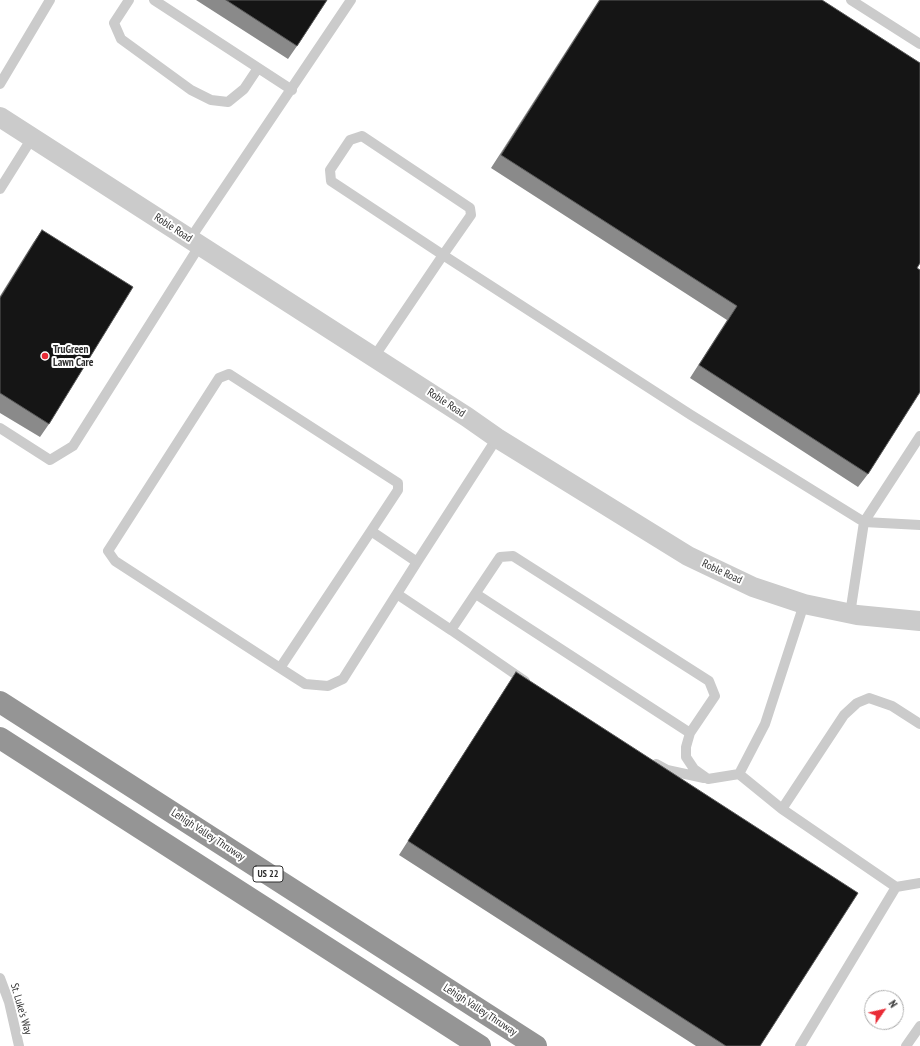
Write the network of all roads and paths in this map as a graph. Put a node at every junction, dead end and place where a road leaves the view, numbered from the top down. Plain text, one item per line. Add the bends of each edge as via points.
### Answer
1 (50, 0) edge
2 (129, 0) edge
3 (154, 0) edge
4 (351, 0) edge
5 (851, 0) edge
6 (920, 44) edge
7 (258, 68) junction
8 (0, 84) edge
9 (292, 90) junction
10 (0, 117) edge
11 (32, 138) junction
12 (0, 189) edge
13 (195, 242) junction
14 (443, 255) junction
15 (374, 357) junction
16 (0, 428) edge
17 (920, 436) edge
18 (497, 438) junction
19 (864, 522) junction
20 (920, 525) edge
21 (371, 531) junction
22 (417, 562) junction
23 (397, 594) junction
24 (476, 594) junction
25 (804, 604) junction
26 (850, 614) junction
27 (920, 621) edge
28 (451, 630) junction
29 (280, 668) junction
30 (534, 687) edge
31 (0, 702) edge
32 (920, 724) edge
33 (690, 733) junction
34 (0, 738) edge
35 (648, 760) edge
36 (739, 774) junction
37 (708, 779) junction
38 (782, 809) junction
39 (920, 883) edge
40 (896, 888) junction
41 (0, 978) edge
42 (920, 1026) edge
43 (19, 1046) edge
44 (480, 1046) edge
45 (536, 1046) edge
46 (800, 1046) edge
47 (906, 1046) edge

1 - 8 lane
2 - 7 lane via 114,23 121,39 191,90 211,100 228,102 244,89
3 - 7 lane
4 - 9 lane
5 - 6 lane
7 - 9 lane
9 - 13 lane
10 - 11 street, Roble Road
11 - 12 lane
11 - 13 street, Roble Road
13 - 15 street, Roble Road
13 - 16 lane via 73,446 50,460
14 - 14 lane via 331,181 330,170 350,140 362,136 470,208 471,215
14 - 15 lane
14 - 19 lane via 691,416
15 - 18 street, Roble Road
17 - 19 lane
18 - 22 lane
18 - 25 street, Roble Road via 688,556 753,587
19 - 20 lane
19 - 26 lane
21 - 22 lane
21 - 29 lane
21 - 29 lane via 398,490 398,483 229,374 218,378 108,551 115,561
22 - 23 lane
23 - 28 lane
23 - 29 lane via 343,678 328,686 305,684
24 - 28 lane
24 - 33 lane
24 - 33 lane via 500,557 513,556 709,681 715,696
25 - 26 street, Roble Road
25 - 36 lane via 765,724
26 - 27 street, Roble Road
28 - 30 lane
31 - 45 highway, Lehigh Valley Thruway / US 22
32 - 38 lane via 892,706 869,698 857,703 844,715
33 - 37 lane via 686,757 694,769
34 - 44 highway, US 22
35 - 37 lane via 667,770
36 - 37 lane
36 - 38 lane
38 - 40 lane
39 - 40 lane
40 - 46 lane
41 - 43 lane, St. Luke's Way via 9,1002
42 - 47 lane

